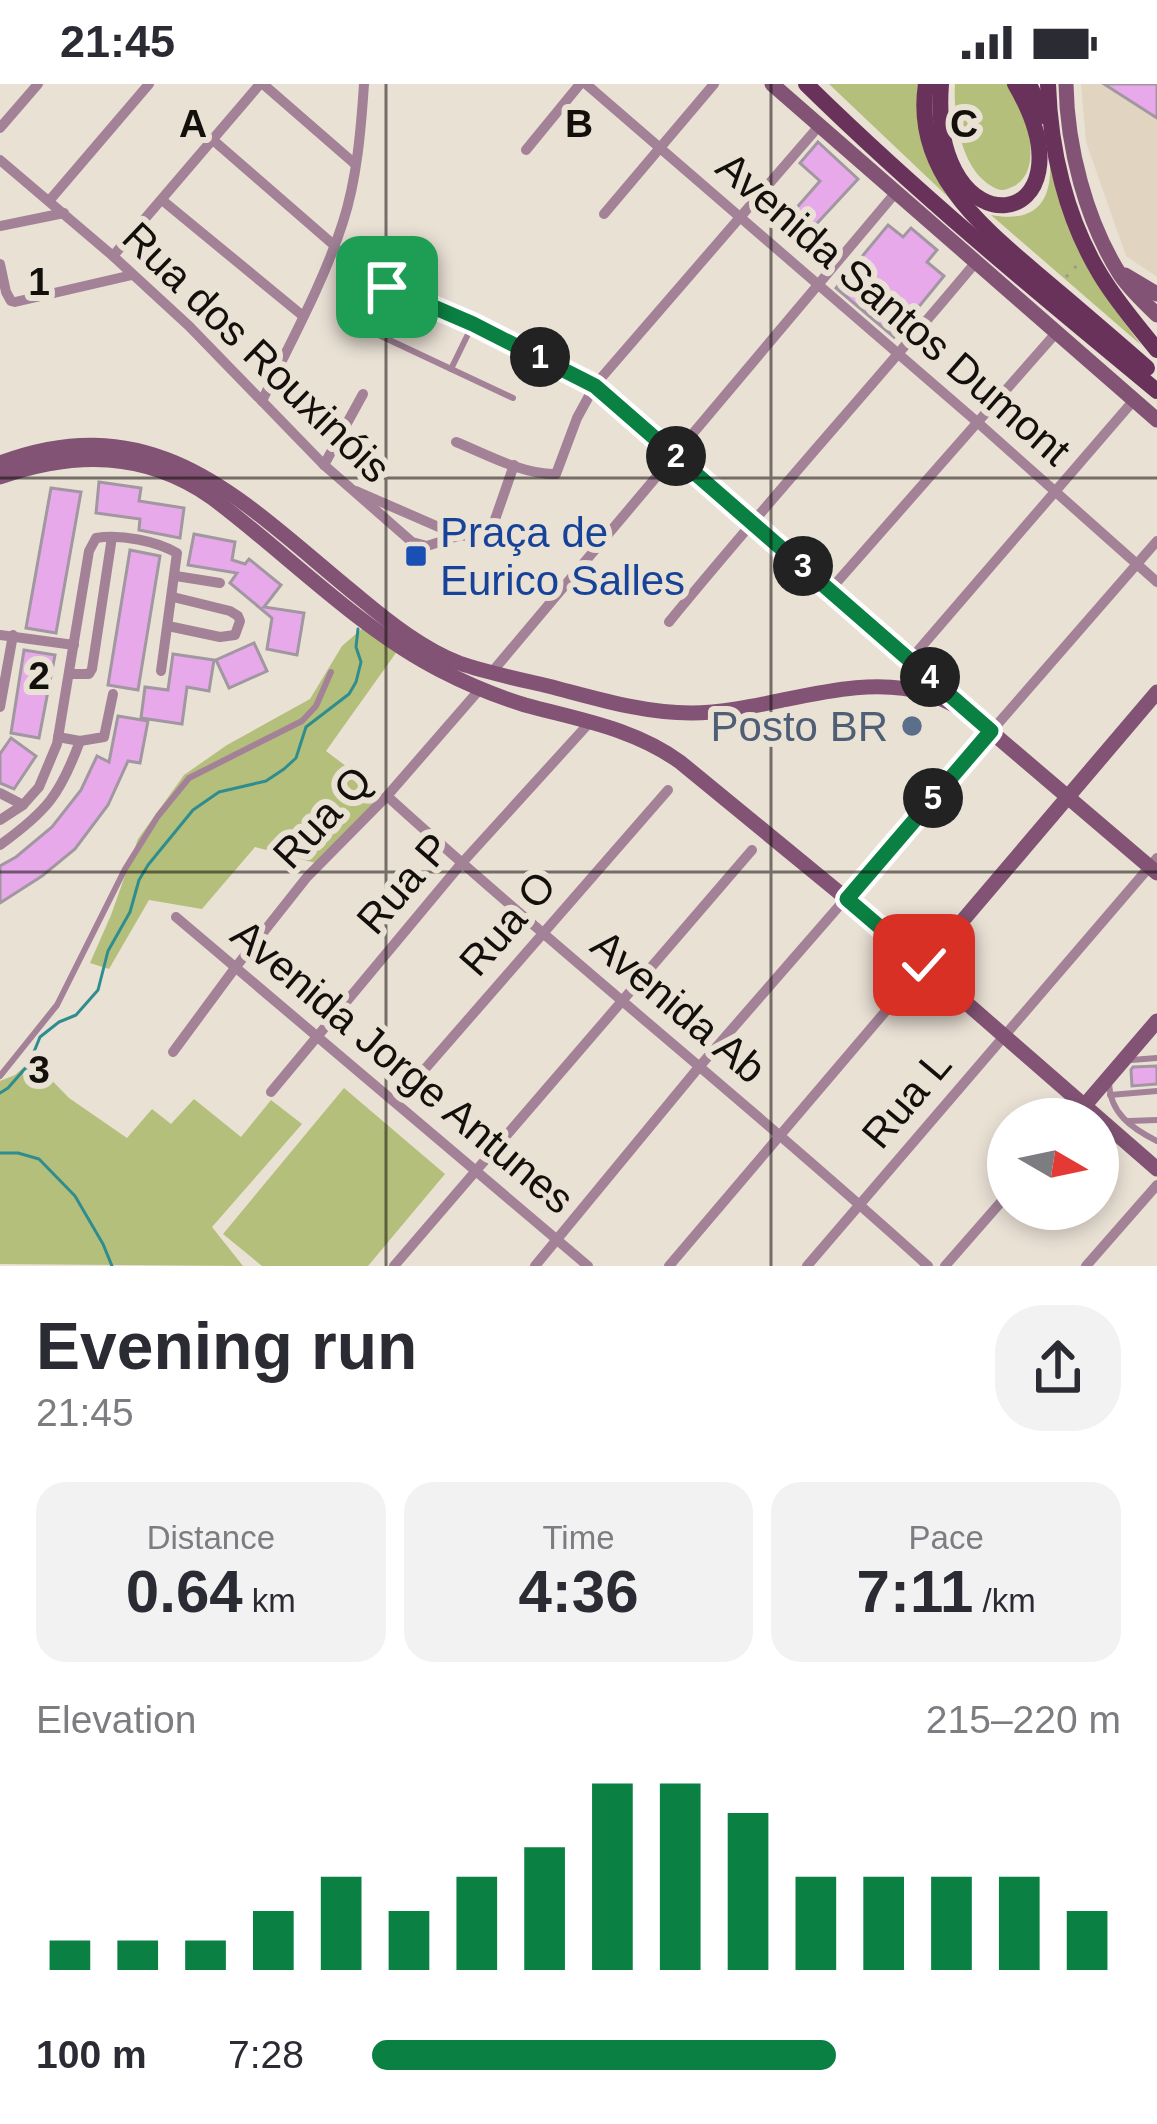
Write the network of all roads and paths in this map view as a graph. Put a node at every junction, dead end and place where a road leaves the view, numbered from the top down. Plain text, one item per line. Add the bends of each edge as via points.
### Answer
1 (38, 84) edge
2 (149, 84) edge
3 (262, 84) edge
4 (364, 84) edge
5 (583, 84) edge
6 (714, 84) edge
7 (772, 84) edge
8 (806, 84) edge
9 (926, 84) edge
10 (940, 84) edge
11 (1015, 84) edge
12 (1029, 84) edge
13 (1048, 84) edge
14 (1066, 84) edge
15 (819, 126) junction
16 (0, 128) edge
17 (1050, 128) junction
18 (213, 140) junction
19 (660, 148) junction
20 (526, 150) dead end
21 (0, 160) edge
22 (355, 164) junction
23 (946, 168) junction
24 (897, 191) junction
25 (162, 200) junction
26 (49, 201) junction
27 (64, 213) junction
28 (604, 214) dead end
29 (741, 217) junction
30 (0, 226) edge
31 (335, 246) junction
32 (1089, 252) junction
33 (112, 256) junction
34 (976, 262) junction
35 (0, 264) edge
36 (1118, 270) junction
37 (132, 274) junction
38 (818, 286) junction
39 (1053, 287) junction
40 (1157, 294) edge
41 (1157, 315) edge
42 (304, 316) junction
43 (473, 324) junction
44 (1056, 333) junction
45 (1157, 350) edge
46 (899, 355) junction
47 (451, 369) junction
48 (1157, 376) edge
49 (595, 386) junction
50 (1157, 391) edge
51 (363, 394) dead end
52 (513, 398) dead end
53 (1134, 400) junction
54 (262, 401) junction
55 (1157, 420) edge
56 (976, 421) junction
57 (456, 442) dead end
58 (674, 454) junction
59 (0, 463) edge
60 (324, 465) junction
61 (514, 465) junction
62 (0, 477) edge
63 (347, 487) junction
64 (1055, 493) junction
65 (751, 522) junction
66 (457, 535) junction
67 (112, 536) junction
68 (1157, 541) edge
69 (1137, 564) junction
70 (176, 576) junction
71 (1157, 583) edge
72 (220, 584) dead end
73 (830, 590) junction
74 (173, 596) junction
75 (669, 622) dead end
76 (168, 626) junction
77 (6, 635) edge
78 (74, 644) junction
79 (910, 660) junction
80 (161, 671) dead end
81 (331, 672) dead end
82 (492, 672) junction
83 (70, 674) junction
84 (480, 689) junction
85 (1157, 692) edge
86 (113, 694) dead end
87 (0, 706) edge
88 (968, 712) junction
89 (591, 721) junction
90 (991, 731) junction
91 (58, 737) junction
92 (80, 741) junction
93 (668, 790) dead end
94 (0, 793) edge
95 (387, 796) junction
96 (1069, 798) junction
97 (23, 806) junction
98 (0, 820) edge
99 (0, 845) edge
100 (752, 850) dead end
101 (461, 864) junction
102 (1154, 866) edge
103 (847, 899) junction
104 (176, 917) dead end
105 (541, 934) junction
106 (924, 965) junction
107 (235, 968) junction
108 (620, 1001) junction
109 (1157, 1022) edge
110 (1004, 1034) junction
111 (316, 1035) junction
112 (173, 1052) dead end
113 (1157, 1058) edge
114 (1124, 1060) junction
115 (699, 1067) junction
116 (0, 1076) edge
117 (1157, 1091) edge
118 (271, 1092) dead end
119 (1096, 1098) junction
120 (397, 1101) junction
121 (1119, 1114) edge
122 (1126, 1120) junction
123 (1157, 1120) edge
124 (1119, 1125) edge
125 (780, 1135) junction
126 (1157, 1141) edge
127 (1157, 1169) edge
128 (477, 1171) junction
129 (1157, 1185) edge
130 (860, 1204) junction
131 (987, 1218) edge
132 (557, 1240) junction
133 (394, 1266) edge
134 (535, 1266) edge
135 (588, 1266) edge
136 (669, 1266) edge
137 (807, 1266) edge
138 (928, 1266) edge
139 (945, 1266) edge
140 (1086, 1266) edge

1 - 16 street
2 - 26 street
3 - 18 street
3 - 22 street
4 - 22 street
5 - 19 street, Avenida Santos Dumont
5 - 20 street
6 - 19 street
7 - 15 main road
8 - 50 main road
9 - 23 main road via 926,133
10 - 23 main road
11 - 23 main road via 1038,143 1039,176 1029,195 1007,206 986,204
12 - 17 main road
13 - 17 main road
14 - 36 main road via 1078,171
15 - 24 main road
15 - 29 street
17 - 32 main road
18 - 25 street
18 - 31 street
19 - 28 street
19 - 29 street, Avenida Santos Dumont
21 - 26 street, Rua dos Rouxinóis
22 - 31 street
23 - 39 main road via 954,193 980,222
24 - 34 main road
24 - 38 street
25 - 33 street
25 - 42 street
26 - 27 street, Rua dos Rouxinóis
27 - 30 street
27 - 33 street, Rua dos Rouxinóis
29 - 38 street, Avenida Santos Dumont
29 - 49 street
31 - 42 street
32 - 39 path
32 - 45 main road
33 - 37 street, Rua dos Rouxinóis
34 - 44 main road
34 - 46 street
35 - 37 street via 15,302
36 - 40 main road
36 - 41 main road
37 - 54 street, Rua dos Rouxinóis
38 - 46 street, Avenida Santos Dumont
38 - 58 street
39 - 48 main road
42 - 54 street
43 - 47 lane
43 - 47 lane via 381,286 362,304 363,326
43 - 49 lane
44 - 53 main road
44 - 56 street
46 - 56 street, Avenida Santos Dumont
46 - 65 street
47 - 52 lane
49 - 58 street
49 - 61 street via 556,474
51 - 60 street
53 - 55 main road
53 - 64 street
54 - 60 street, Rua dos Rouxinóis
56 - 64 street, Avenida Santos Dumont
56 - 73 street
57 - 61 street
58 - 65 street
58 - 82 street
59 - 82 main road via 88,444 178,462 223,488 421,644
60 - 63 street, Rua dos Rouxinóis
61 - 66 street, Rua dos Rouxinóis via 491,531 484,539
62 - 84 main road via 88,458 161,470 222,506 402,647
63 - 66 street
63 - 66 street, Rua dos Rouxinóis via 416,544
64 - 69 street, Avenida Santos Dumont
64 - 79 street
65 - 73 street
65 - 75 street
67 - 70 street via 175,551
67 - 78 street via 90,546
67 - 83 street via 92,669
68 - 69 street
69 - 71 street, Avenida Santos Dumont
69 - 90 street
70 - 72 street
70 - 74 street
73 - 79 street
74 - 76 street
74 - 76 street via 230,610 240,621 229,638
76 - 80 street
77 - 78 street
77 - 87 street
78 - 83 street
79 - 88 street
81 - 116 lane via 302,721 189,778 125,869 57,1005
82 - 88 main road via 653,710 723,711 872,687 925,693
83 - 91 street
84 - 89 main road
84 - 95 street, Rua Q
85 - 96 main road
86 - 92 street via 104,737
88 - 90 main road
89 - 101 street, Rua P
89 - 103 main road via 668,754
90 - 96 main road
90 - 103 street
91 - 92 street
91 - 97 street via 39,788
92 - 99 street via 58,794
93 - 105 street, Rua O
94 - 97 street
95 - 101 street, Avenida Ab
95 - 107 street, Rua Q via 307,877
96 - 102 main road
96 - 106 main road
97 - 98 street
100 - 108 street
101 - 105 street, Avenida Ab
101 - 111 street, Rua P
102 - 110 street, Rua L
103 - 106 main road
103 - 115 street
104 - 107 street, Avenida Jorge Antunes
105 - 108 street, Avenida Ab
105 - 120 street, Rua O
106 - 110 main road
106 - 125 street
107 - 111 street, Avenida Jorge Antunes
107 - 112 street, Rua Q
108 - 115 street, Avenida Ab
108 - 128 street
109 - 114 main road
110 - 119 main road
110 - 130 street, Rua L
111 - 118 street, Rua P
111 - 120 street, Avenida Jorge Antunes
113 - 114 lane
114 - 119 main road
115 - 125 street, Avenida Ab
115 - 132 street
117 - 119 lane
120 - 128 street, Avenida Jorge Antunes
121 - 122 lane
122 - 123 lane
122 - 126 lane
124 - 127 main road
125 - 130 street, Avenida Ab
125 - 136 street
128 - 132 street, Avenida Jorge Antunes
128 - 133 street
129 - 140 street
130 - 137 street, Rua L
130 - 138 street, Avenida Ab
131 - 139 street
132 - 134 street
132 - 135 street, Avenida Jorge Antunes

